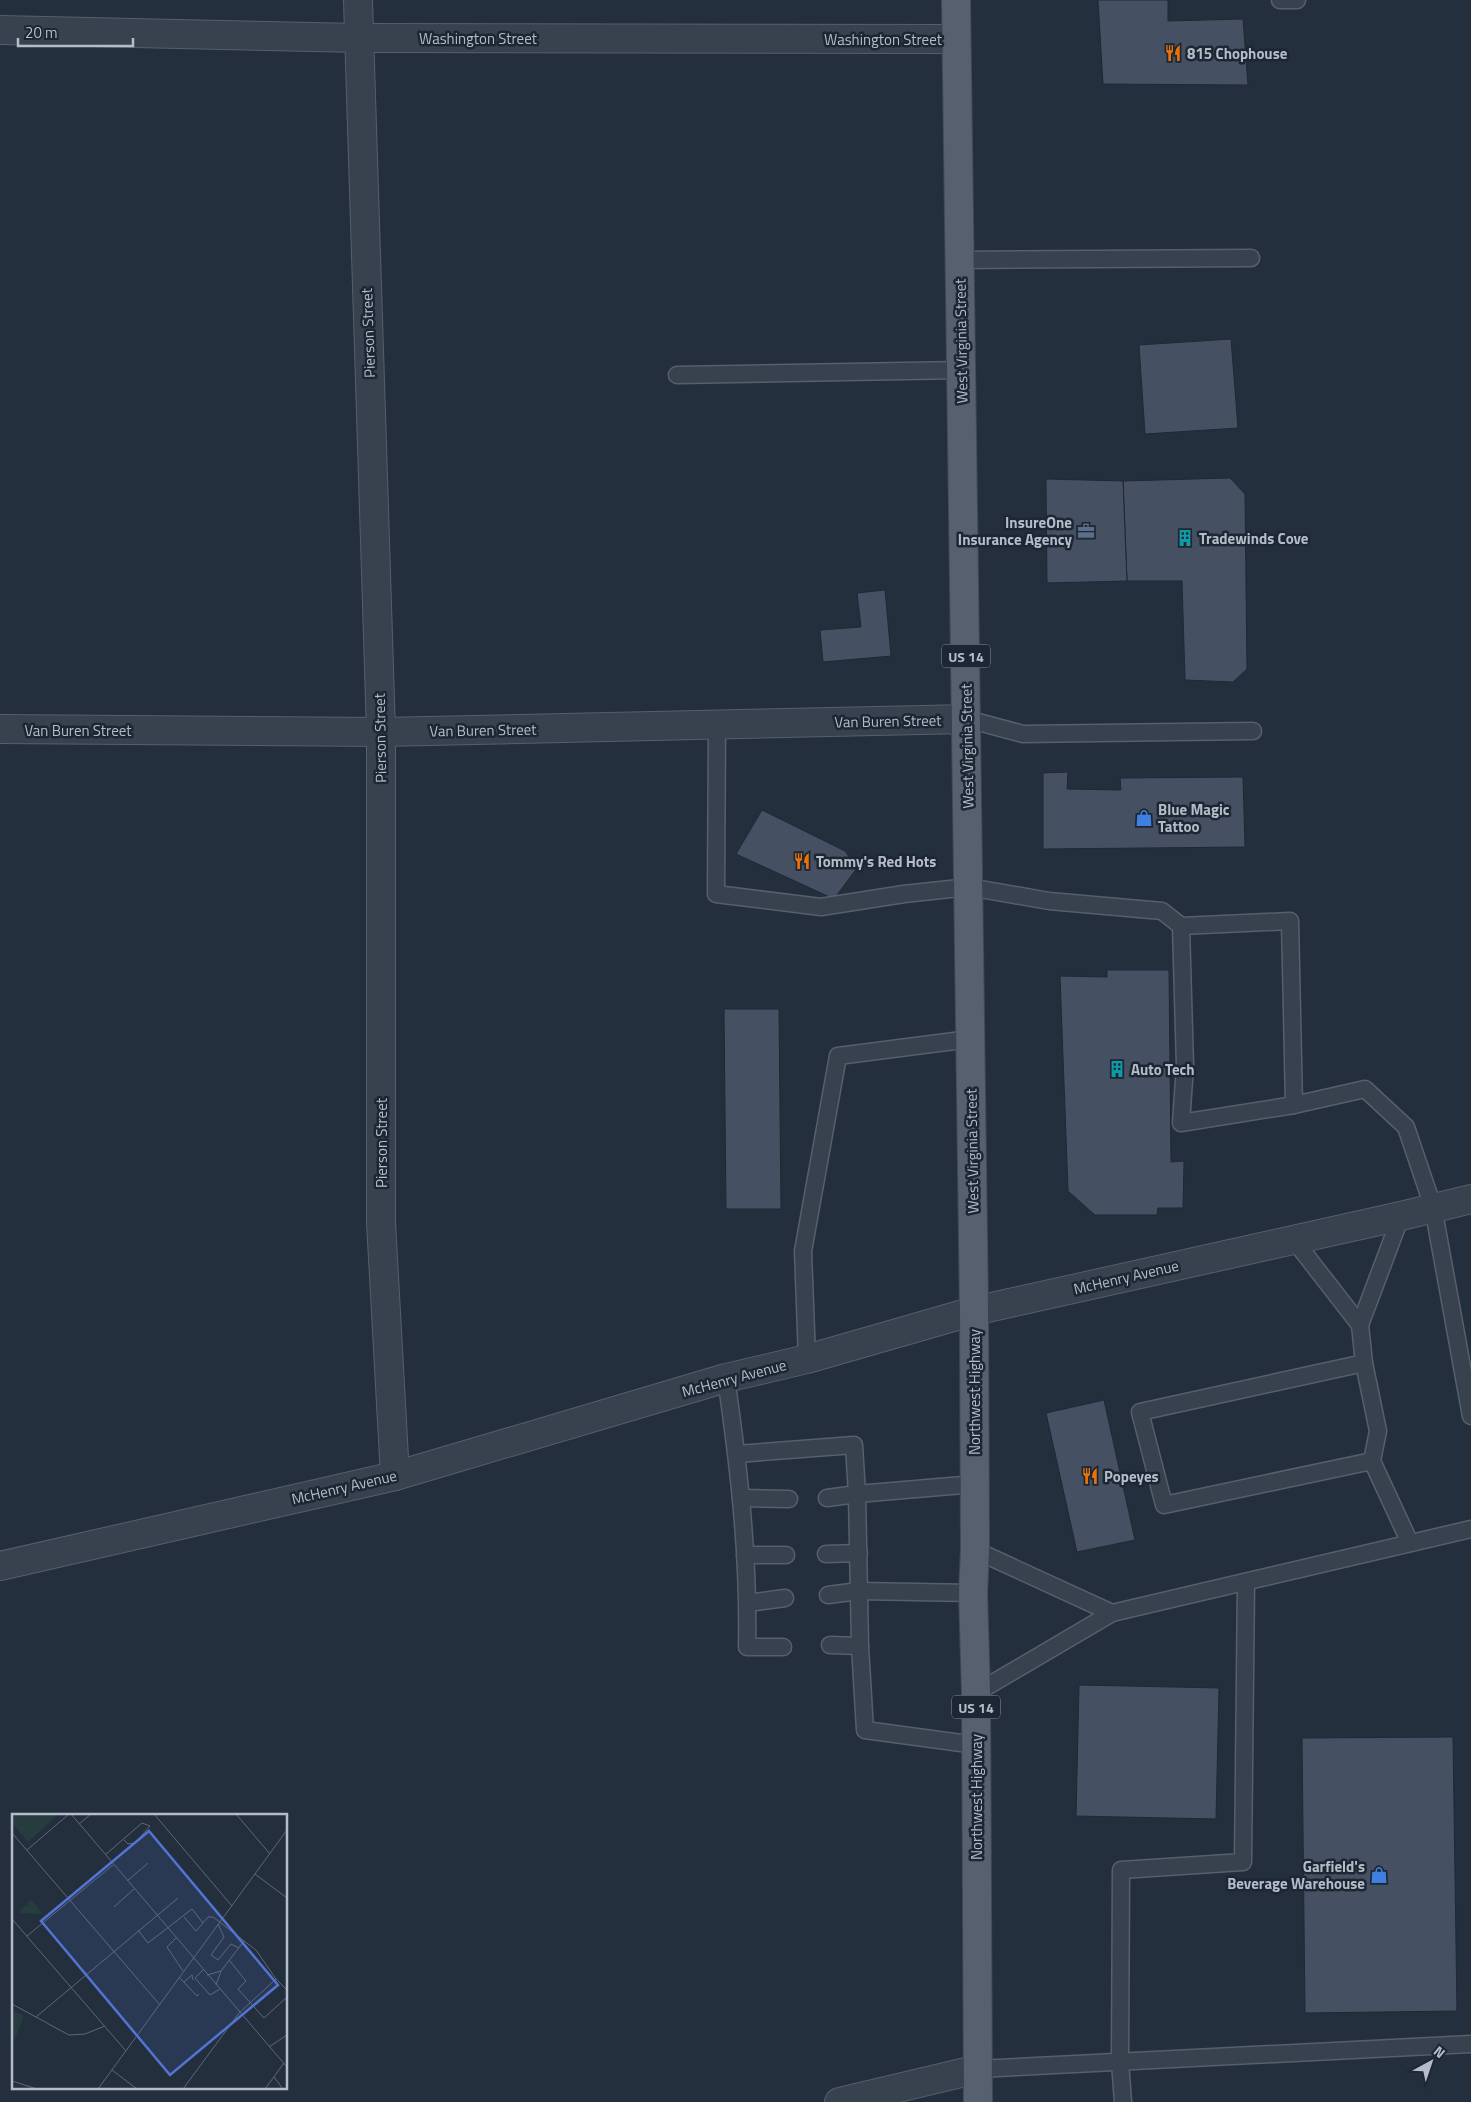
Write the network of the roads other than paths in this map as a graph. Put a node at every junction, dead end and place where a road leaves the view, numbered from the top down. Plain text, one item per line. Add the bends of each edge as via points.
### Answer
1 (358, 0) edge
2 (956, 0) edge
3 (1280, 0) edge
4 (1297, 0) edge
5 (0, 30) edge
6 (359, 38) junction
7 (956, 39) junction
8 (1252, 258) dead end
9 (960, 260) junction
10 (961, 370) junction
11 (677, 374) dead end
12 (967, 719) junction
13 (717, 725) junction
14 (0, 729) edge
15 (1253, 731) dead end
16 (381, 732) junction
17 (969, 887) junction
18 (1181, 926) junction
19 (970, 1039) junction
20 (1294, 1105) junction
21 (1471, 1198) edge
22 (1433, 1207) junction
23 (1401, 1216) junction
24 (1294, 1240) junction
25 (974, 1311) junction
26 (1360, 1325) junction
27 (807, 1359) junction
28 (1364, 1363) junction
29 (726, 1378) junction
30 (1471, 1416) edge
31 (737, 1454) junction
32 (1372, 1461) junction
33 (395, 1476) junction
34 (975, 1484) junction
35 (858, 1494) junction
36 (741, 1498) junction
37 (828, 1498) dead end
38 (790, 1499) dead end
39 (1471, 1529) edge
40 (1410, 1543) junction
41 (975, 1550) junction
42 (859, 1553) junction
43 (826, 1554) dead end
44 (745, 1555) junction
45 (786, 1555) dead end
46 (0, 1566) edge
47 (1246, 1582) junction
48 (859, 1591) junction
49 (973, 1593) junction
50 (828, 1595) dead end
51 (785, 1598) dead end
52 (748, 1603) junction
53 (1112, 1613) junction
54 (830, 1645) dead end
55 (860, 1646) junction
56 (783, 1647) dead end
57 (976, 1693) junction
58 (976, 1745) junction
59 (1471, 2044) edge
60 (1120, 2062) junction
61 (978, 2069) junction
62 (839, 2102) edge
63 (978, 2102) edge
64 (1122, 2102) edge

1 - 6 street, Pierson Street
2 - 7 main road, West Virginia Street / US 14
3 - 4 lane
5 - 6 street, Washington Street
6 - 7 street, Washington Street
6 - 16 street, Pierson Street
7 - 9 main road, West Virginia Street / US 14
8 - 9 lane
9 - 10 main road, West Virginia Street / US 14
10 - 11 lane
10 - 12 main road, West Virginia Street / US 14
12 - 13 street, Van Buren Street
12 - 15 lane via 1023,734
12 - 17 main road, West Virginia Street / US 14
13 - 16 street, Van Buren Street
13 - 17 lane via 716,894 821,907
14 - 16 street, Van Buren Street
16 - 33 street, Pierson Street via 381,1222
17 - 18 lane via 1049,901 1162,911
17 - 19 main road, West Virginia Street / US 14
18 - 20 lane via 1290,921
18 - 20 lane via 1185,1066 1181,1123
19 - 25 main road, West Virginia Street / US 14
19 - 27 lane via 838,1056 803,1251
20 - 22 lane via 1364,1089 1406,1127
21 - 22 street, McHenry Avenue
22 - 23 street, McHenry Avenue
22 - 30 lane
23 - 24 street, McHenry Avenue
23 - 26 lane
24 - 25 street, McHenry Avenue
24 - 26 lane
25 - 27 street, McHenry Avenue
25 - 34 main road, Northwest Highway / US 14
26 - 28 lane
27 - 29 street, McHenry Avenue
28 - 32 lane via 1378,1431
28 - 32 lane via 1140,1412 1164,1505
29 - 31 lane
29 - 33 street, McHenry Avenue
31 - 35 lane via 854,1445
31 - 36 lane
32 - 40 lane
33 - 46 street, McHenry Avenue
34 - 35 lane
34 - 41 main road, Northwest Highway / US 14
35 - 37 lane
35 - 42 lane
36 - 38 lane
36 - 44 lane
39 - 40 lane
40 - 47 lane
41 - 49 main road, Northwest Highway / US 14
41 - 53 lane
42 - 43 lane
42 - 48 lane
44 - 45 lane
44 - 52 lane
47 - 53 lane
47 - 60 lane via 1243,1862 1121,1870
48 - 49 lane
48 - 50 lane
48 - 55 lane
49 - 57 main road, Northwest Highway / US 14
51 - 52 lane
52 - 56 lane via 747,1647
53 - 57 lane
54 - 55 lane
55 - 58 lane via 865,1730
57 - 58 main road, Northwest Highway / US 14
58 - 61 main road, Northwest Highway / US 14
59 - 60 lane
60 - 61 lane
60 - 64 lane
61 - 62 street
61 - 63 main road, Northwest Highway / US 14

